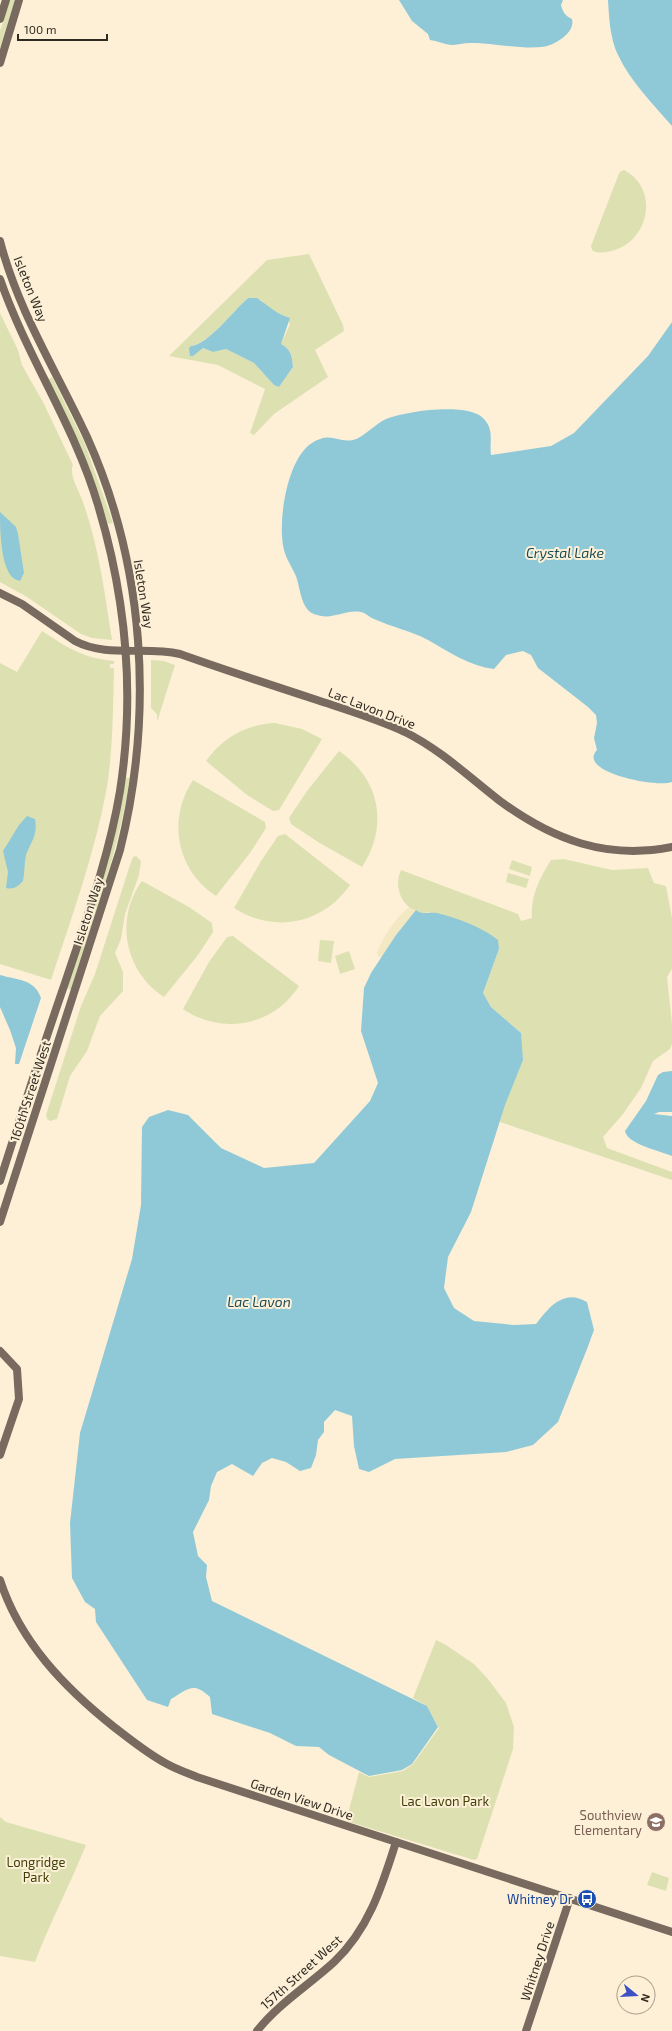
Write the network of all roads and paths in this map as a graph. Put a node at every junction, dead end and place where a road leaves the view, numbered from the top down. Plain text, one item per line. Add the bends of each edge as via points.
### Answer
1 (6, 0) edge
2 (19, 0) edge
3 (0, 19) edge
4 (0, 64) edge
5 (0, 241) edge
6 (0, 279) edge
7 (0, 593) edge
8 (133, 651) junction
9 (672, 846) edge
10 (71, 963) joint
11 (82, 968) joint
12 (0, 1181) edge
13 (0, 1222) edge
14 (0, 1351) edge
15 (0, 1455) edge
16 (0, 1580) edge
17 (396, 1842) junction
18 (570, 1898) junction
19 (672, 1932) edge
20 (257, 2031) edge
21 (526, 2031) edge

1 - 3 main road
2 - 4 main road
5 - 8 main road, Isleton Way via 19,299 87,437 111,504 129,571
6 - 8 main road, Isleton Way via 92,486
7 - 8 main road, Lac Lavon Drive via 22,604 79,643 95,649
8 - 9 main road, Lac Lavon Drive via 180,654 387,724 426,743 500,801 554,835 602,849 637,851
8 - 10 main road, Isleton Way via 120,792 101,870
8 - 11 main road, Isleton Way via 139,729 131,798 120,850
10 - 12 main road, 160th Street West
11 - 13 main road, 160th Street West
14 - 15 main road via 17,1369 19,1399
16 - 17 main road, Garden View Drive via 18,1621 60,1680 142,1749 197,1778
17 - 18 main road, Garden View Drive
17 - 20 main road, 157th Street West via 380,1892 353,1940 334,1961 267,2018
18 - 19 main road, Garden View Drive
18 - 21 main road, Whitney Drive

